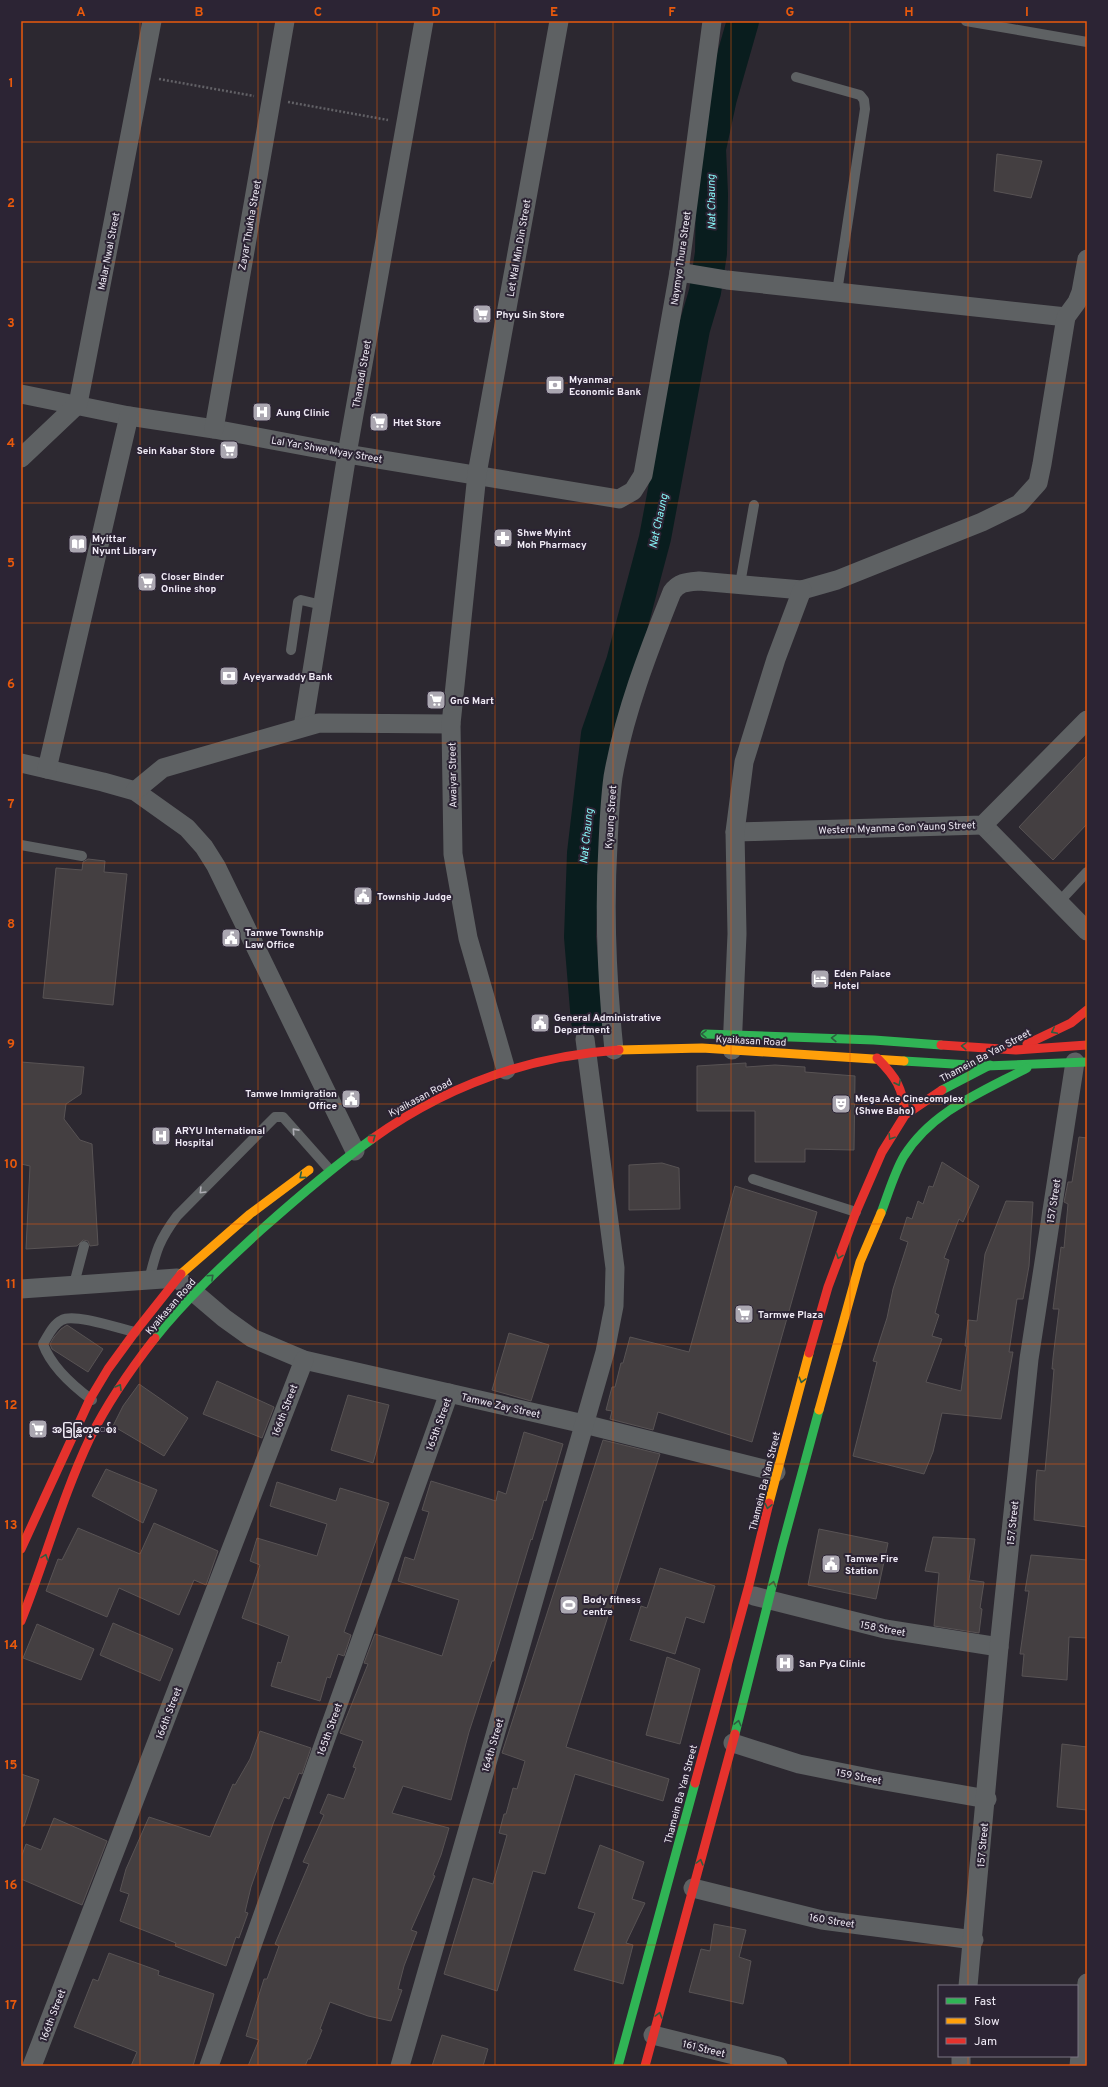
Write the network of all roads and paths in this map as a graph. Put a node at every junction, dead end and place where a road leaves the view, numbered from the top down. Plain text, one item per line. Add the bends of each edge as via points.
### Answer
1 (152, 21) edge
2 (285, 21) edge
3 (424, 21) edge
4 (559, 21) edge
5 (712, 21) edge
6 (966, 21) edge
7 (1087, 41) edge
8 (796, 77) dead end
9 (1087, 259) edge
10 (686, 273) junction
11 (837, 292) junction
12 (1076, 306) edge
13 (21, 394) edge
14 (78, 404) junction
15 (129, 416) junction
16 (214, 429) junction
17 (347, 454) junction
18 (21, 458) edge
19 (477, 474) junction
20 (633, 491) joint
21 (754, 505) dead end
22 (740, 584) junction
23 (802, 590) junction
24 (322, 606) junction
25 (292, 650) dead end
26 (1087, 720) edge
27 (451, 724) junction
28 (303, 727) junction
29 (21, 763) edge
30 (47, 768) junction
31 (135, 791) junction
32 (983, 825) junction
33 (735, 832) junction
34 (21, 845) edge
35 (82, 856) dead end
36 (1087, 872) edge
37 (1059, 902) junction
38 (1087, 931) edge
39 (1087, 1010) edge
40 (694, 1034) dead end
41 (1087, 1037) edge
42 (613, 1039) junction
43 (732, 1042) junction
44 (585, 1043) junction
45 (1087, 1045) edge
46 (1016, 1050) junction
47 (1078, 1056) edge
48 (876, 1058) junction
49 (503, 1060) junction
50 (989, 1066) junction
51 (1031, 1066) junction
52 (905, 1115) junction
53 (350, 1142) junction
54 (324, 1158) junction
55 (330, 1170) junction
56 (753, 1179) dead end
57 (856, 1212) junction
58 (84, 1246) dead end
59 (177, 1278) junction
60 (149, 1280) junction
61 (74, 1284) junction
62 (21, 1288) edge
63 (194, 1293) junction
64 (135, 1332) junction
65 (151, 1344) junction
66 (304, 1360) junction
67 (449, 1393) junction
68 (90, 1399) junction
69 (106, 1409) junction
70 (584, 1424) junction
71 (782, 1450) junction
72 (806, 1459) junction
73 (776, 1472) junction
74 (776, 1527) junction
75 (21, 1549) edge
76 (746, 1594) junction
77 (768, 1600) junction
78 (21, 1621) edge
79 (999, 1647) junction
80 (733, 1743) junction
81 (987, 1798) junction
82 (693, 1888) junction
83 (974, 1940) junction
84 (1087, 1983) edge
85 (968, 1985) edge
86 (653, 2035) junction
87 (32, 2066) edge
88 (209, 2066) edge
89 (400, 2066) edge
90 (618, 2066) edge
91 (645, 2066) edge
92 (778, 2066) edge
93 (1079, 2066) edge

1 - 14 street, Malar Nwal Street
2 - 16 street, Zayar Thukha Street
3 - 17 street, Thamadi Street
4 - 19 street, Let Wal Min Din Street
5 - 10 street, Naymyo Thura Street
6 - 7 lane
8 - 11 lane via 860,95 864,100 865,109
9 - 12 street
10 - 11 street
10 - 20 street, Naymyo Thura Street via 643,475
11 - 12 street
12 - 23 street via 1038,483 1019,504 982,522 837,580
13 - 14 street, Lal Yar Shwe Myay Street
14 - 15 street, Lal Yar Shwe Myay Street
14 - 18 street
15 - 16 street, Lal Yar Shwe Myay Street
15 - 30 street
16 - 17 street, Lal Yar Shwe Myay Street
17 - 19 street, Lal Yar Shwe Myay Street
17 - 24 street, Thamadi Street
19 - 20 street, Lal Yar Shwe Myay Street via 619,498
19 - 27 street, Awaiyar Street
21 - 22 lane
22 - 23 street
22 - 42 street, Kyaung Street via 699,580 676,586 652,642 622,736 613,778 606,884 606,940
23 - 33 street via 776,658 749,741
24 - 25 lane via 301,600 298,602
24 - 28 street, Thamadi Street
26 - 32 street, Western Myanma Gon Yaung Street
27 - 28 street via 319,723
27 - 49 street, Awaiyar Street via 453,854 468,938
28 - 31 street via 163,768
29 - 30 street
30 - 31 street
31 - 53 street via 187,828 216,866
32 - 33 street, Western Myanma Gon Yaung Street
32 - 37 street
33 - 43 street via 737,934
34 - 35 lane
36 - 37 lane
37 - 38 street
39 -> 46 main road, Thamein Ba Yan Street via 1071,1023
43 -> 40 main road, Kyaikasan Road
41 - 47 main road, Thamein Ba Yan Street
42 - 43 main road, Kyaikasan Road via 645,1048
42 - 44 main road, Kyaikasan Road
46 -> 43 main road, Kyaikasan Road via 874,1040
43 - 48 main road, Kyaikasan Road
44 - 49 main road, Kyaikasan Road
44 - 70 street, 164th Street via 615,1268 615,1286 614,1306 605,1352
45 - 47 main road, Kyaikasan Road
46 - 47 main road, Kyaikasan Road
46 - 50 main road, Thamein Ba Yan Street
47 - 51 main road, Thamein Ba Yan Street
47 - 51 main road, Kyaikasan Road
47 - 79 street, 157 Street via 1029,1359
48 - 50 main road, Kyaikasan Road
48 -> 52 main road via 895,1076 903,1094
53 -> 49 main road, Kyaikasan Road via 385,1128
50 - 51 main road, Kyaikasan Road
50 - 52 main road, Thamein Ba Yan Street via 942,1090
51 - 72 main road, Thamein Ba Yan Street via 942,1115 923,1131 904,1157 860,1262
52 -> 57 main road, Thamein Ba Yan Street via 882,1152
53 - 55 main road, Kyaikasan Road
54 - 55 lane
54 -> 59 main road, Kyaikasan Road via 250,1214
54 -> 60 lane via 283,1117 275,1117 177,1216 156,1251
63 -> 55 main road, Kyaikasan Road via 257,1233
56 - 57 lane
57 -> 71 main road, Thamein Ba Yan Street via 828,1287
58 - 61 lane
59 - 60 street
59 - 63 street, Tamwe Zay Street
59 - 64 main road, Kyaikasan Road
60 - 61 street
61 - 62 street
63 - 65 main road, Kyaikasan Road
63 - 66 street, Tamwe Zay Street via 252,1338
64 - 65 lane
64 - 68 main road, Kyaikasan Road
64 - 68 lane via 75,1318 63,1319 56,1324 43,1344 47,1357
69 -> 65 main road, Kyaikasan Road via 124,1378
66 - 67 street, Tamwe Zay Street
66 - 87 street, 166th Street
67 - 70 street, Tamwe Zay Street
67 - 88 street, 165th Street
68 - 69 lane
68 - 75 main road, Kyaikasan Road
78 -> 69 main road, Kyaikasan Road via 74,1475
70 - 73 street, Tamwe Zay Street
70 - 89 street, 164th Street
71 - 72 main road
71 - 73 main road, Thamein Ba Yan Street
72 - 74 main road, Thamein Ba Yan Street
73 -> 74 main road, Thamein Ba Yan Street
74 - 76 main road, Thamein Ba Yan Street
77 -> 74 main road, Thamein Ba Yan Street
76 - 77 street, 158 Street
76 - 90 main road, Thamein Ba Yan Street
77 - 79 street, 158 Street via 885,1629
80 -> 77 main road, Thamein Ba Yan Street
79 - 81 street, 157 Street
80 - 81 street, 159 Street via 799,1764
82 -> 80 main road, Thamein Ba Yan Street
81 - 83 street, 157 Street
82 - 83 street, 160 Street via 822,1920
86 -> 82 main road, Thamein Ba Yan Street
83 - 85 street, 157 Street
84 - 93 street
86 - 91 main road, Thamein Ba Yan Street
86 - 92 street, 161 Street

